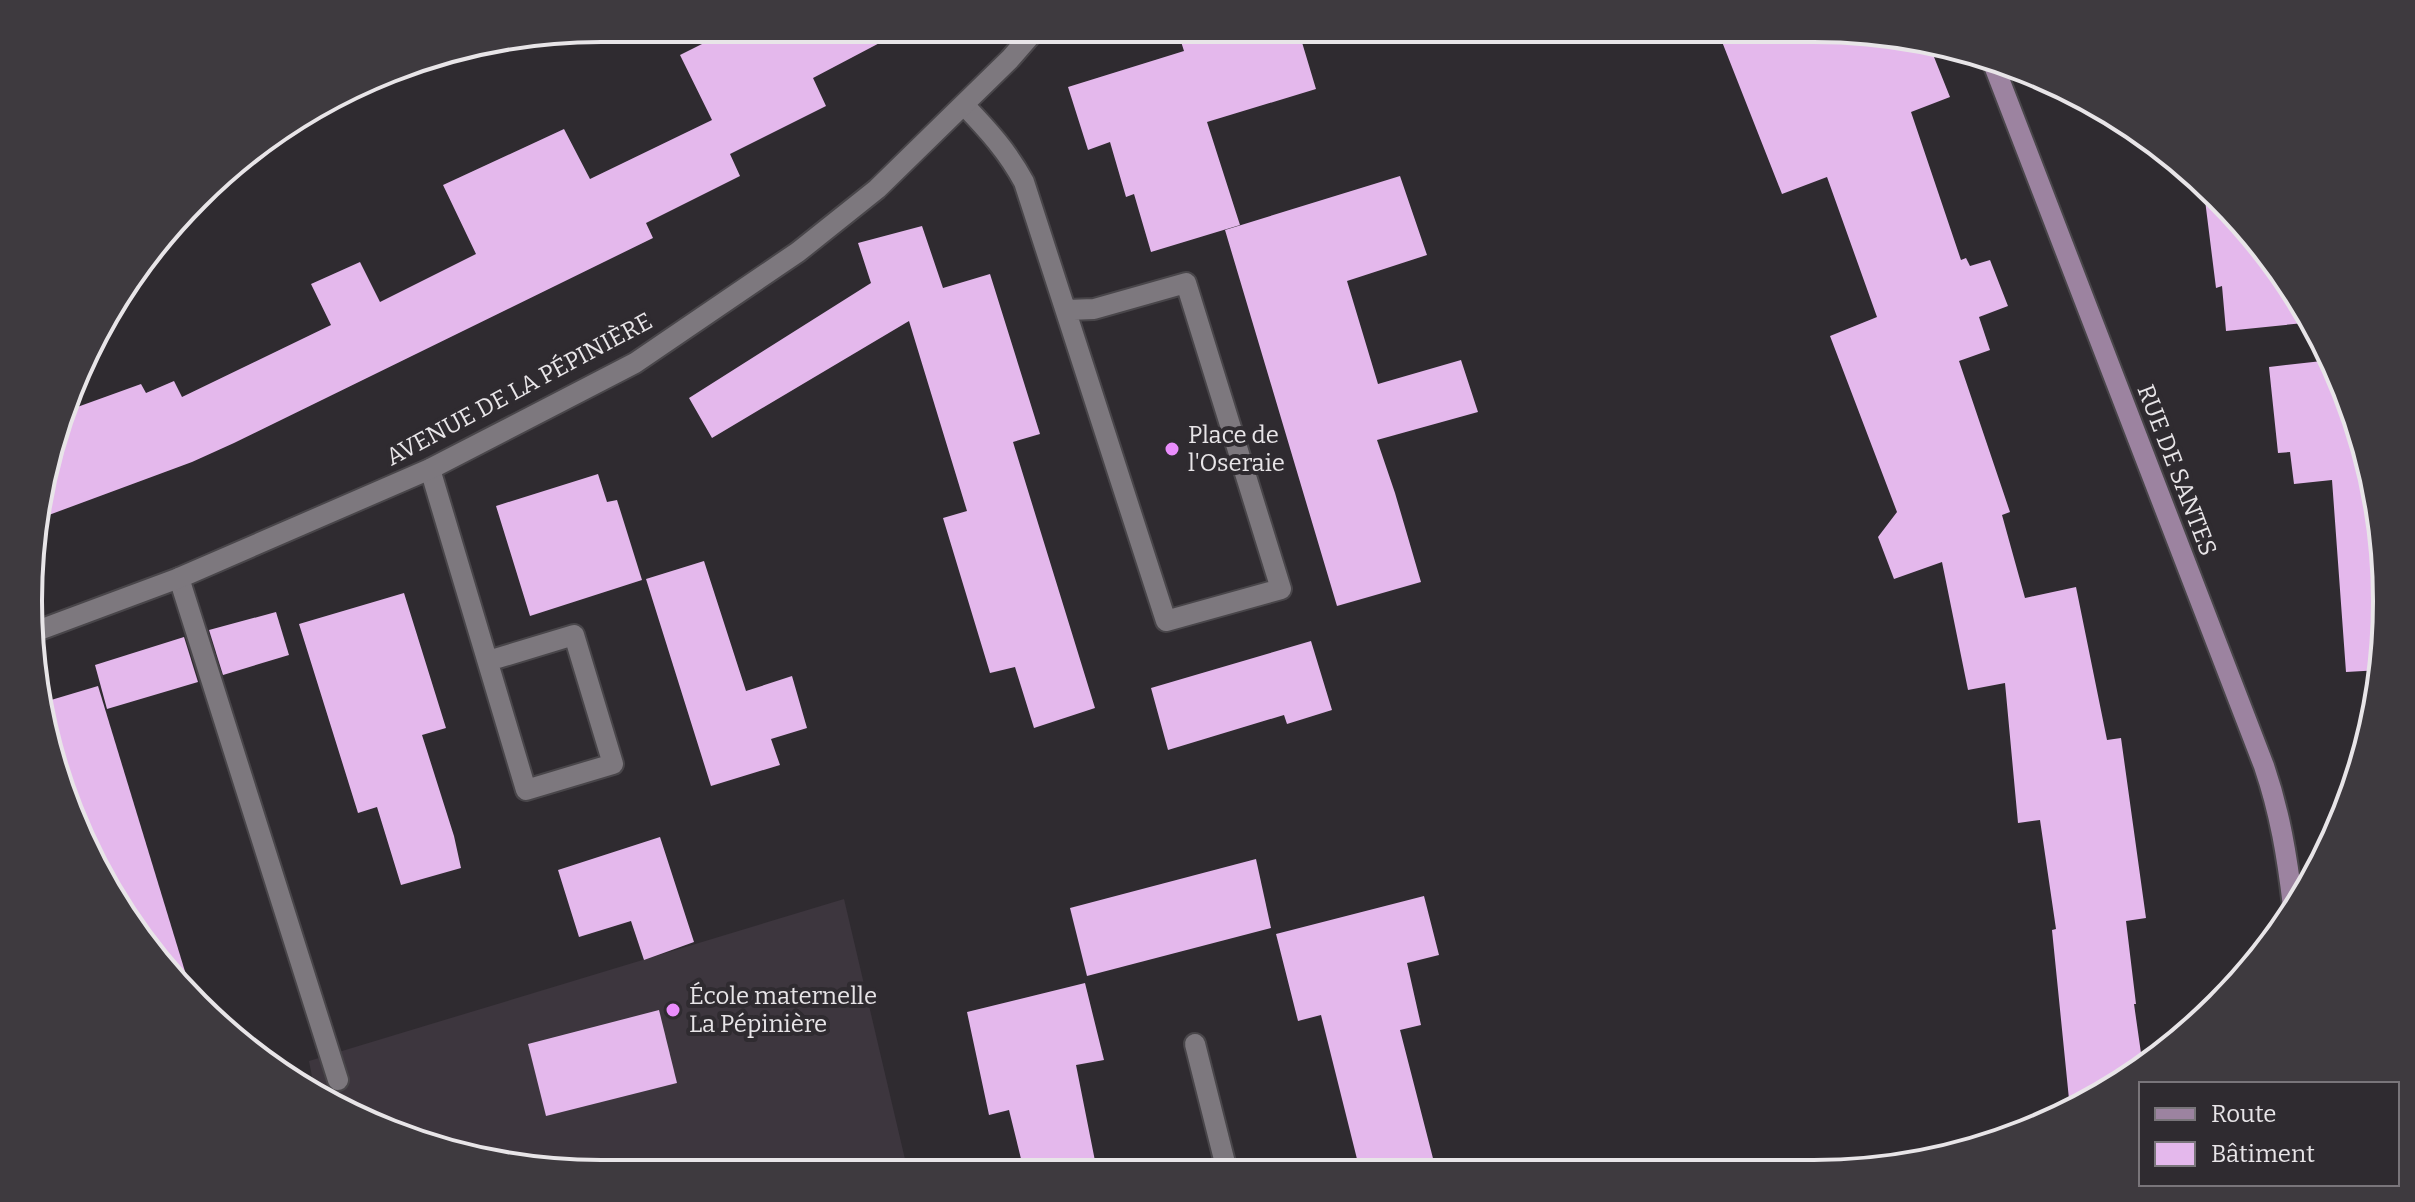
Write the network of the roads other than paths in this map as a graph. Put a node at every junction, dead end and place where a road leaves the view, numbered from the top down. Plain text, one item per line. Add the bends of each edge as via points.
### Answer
1 (1025, 42) edge
2 (1997, 73) edge
3 (964, 105) junction
4 (1067, 310) junction
5 (430, 469) junction
6 (179, 578) junction
7 (43, 629) edge
8 (488, 661) junction
9 (2291, 892) edge
10 (1195, 1044) dead end
11 (338, 1080) dead end
12 (1224, 1160) edge

1 - 3 street, AVENUE DE LA PÉPINIÈRE
2 - 9 street, RUE DE SANTES via 2264,766 2284,836
3 - 4 street via 998,140 1024,182
3 - 5 street, AVENUE DE LA PÉPINIÈRE via 877,189 798,252 635,363
4 - 4 street via 1166,621 1281,589 1186,283 1094,309
5 - 6 street, AVENUE DE LA PÉPINIÈRE
5 - 8 street
6 - 7 street, AVENUE DE LA PÉPINIÈRE
6 - 11 street
8 - 8 street via 526,790 613,764 574,635
10 - 12 street

